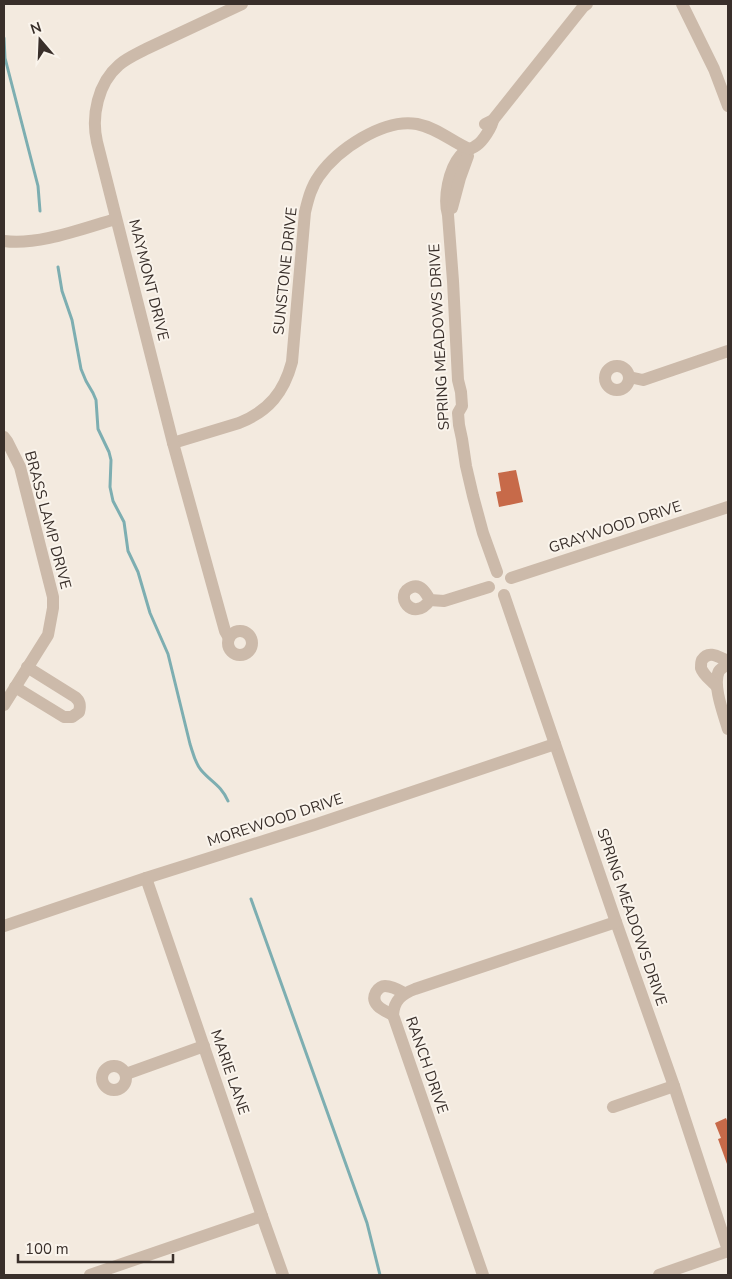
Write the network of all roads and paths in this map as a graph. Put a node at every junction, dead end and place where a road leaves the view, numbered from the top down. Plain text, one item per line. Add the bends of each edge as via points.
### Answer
1 (242, 4) edge
2 (682, 4) edge
3 (583, 5) edge
4 (728, 106) edge
5 (469, 149) junction
6 (116, 219) junction
7 (4, 241) edge
8 (728, 350) edge
9 (629, 377) dead end
10 (4, 437) edge
11 (173, 443) junction
12 (728, 507) edge
13 (497, 572) junction
14 (511, 578) junction
15 (489, 587) junction
16 (504, 594) junction
17 (430, 600) dead end
18 (229, 638) dead end
19 (728, 662) edge
20 (27, 667) junction
21 (15, 687) junction
22 (718, 688) junction
23 (4, 705) edge
24 (728, 729) edge
25 (555, 744) junction
26 (146, 878) junction
27 (616, 922) junction
28 (4, 926) edge
29 (404, 992) junction
30 (393, 1015) junction
31 (204, 1046) junction
32 (126, 1074) dead end
33 (674, 1086) junction
34 (613, 1107) dead end
35 (262, 1216) junction
36 (728, 1251) edge
37 (90, 1275) edge
38 (283, 1275) edge
39 (483, 1275) edge
40 (659, 1275) edge

1 - 6 street, MAYMONT DRIVE via 118,65 100,93 96,106 97,142
2 - 4 street
3 - 5 street, SPRING MEADOWS DRIVE via 493,120 486,123 471,141
5 - 11 street, SUNSTONE DRIVE via 428,127 398,124 369,134 329,164 312,188 304,212 292,362 282,388 273,401 249,419
5 - 13 street, SPRING MEADOWS DRIVE via 460,156 453,169 446,207 454,281 458,380 462,392 458,425 473,496
6 - 7 street via 45,238
6 - 11 street, MAYMONT DRIVE
8 - 9 street via 643,380
10 - 20 street, BRASS LAMP DRIVE via 20,467 53,597 48,634
11 - 18 street, MAYMONT DRIVE
12 - 14 street, GRAYWOOD DRIVE
13 - 14 street via 507,573
13 - 15 street via 489,579
14 - 16 street via 510,590
15 - 16 street via 497,595
15 - 17 street via 444,601
16 - 25 street, SPRING MEADOWS DRIVE
19 - 22 street via 718,674
19 - 22 street via 714,655 702,660 702,671
20 - 21 street, BRASS LAMP DRIVE
20 - 21 street via 75,697 80,704 78,712 72,717 64,717
21 - 23 street, BRASS LAMP DRIVE
22 - 24 street
25 - 26 street, MOREWOOD DRIVE
25 - 27 street, SPRING MEADOWS DRIVE
26 - 28 street, MOREWOOD DRIVE
26 - 31 street, MARIE LANE
27 - 29 street
27 - 33 street, SPRING MEADOWS DRIVE
29 - 30 street, RANCH DRIVE via 395,1003
29 - 30 street via 387,986 375,993 377,1005
30 - 39 street, RANCH DRIVE
31 - 32 street
31 - 35 street, MARIE LANE
33 - 34 street
33 - 36 street, SPRING MEADOWS DRIVE
35 - 37 street
35 - 38 street, MARIE LANE
36 - 40 street

